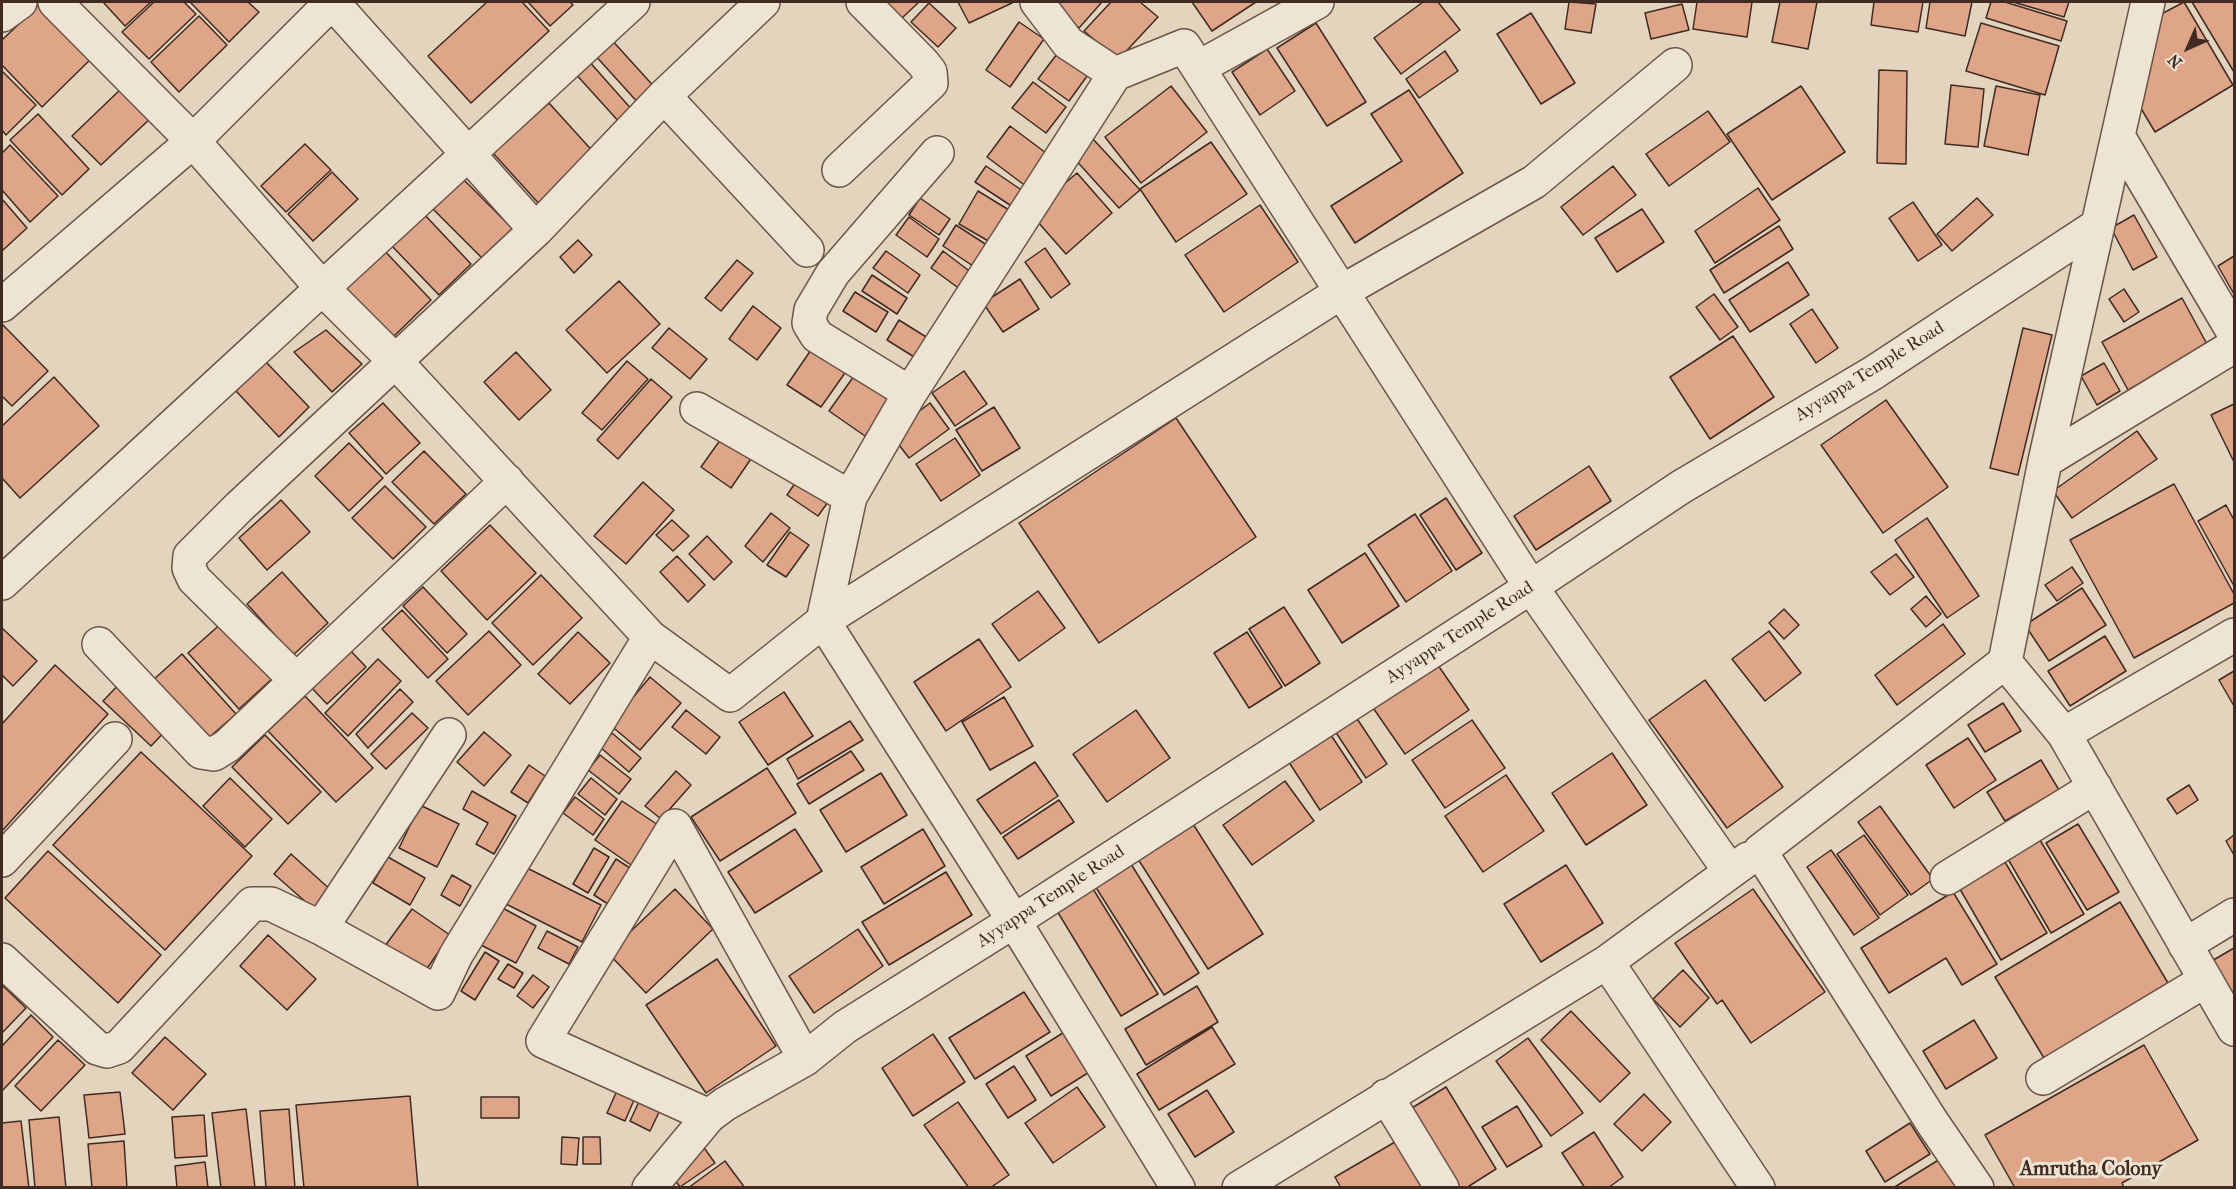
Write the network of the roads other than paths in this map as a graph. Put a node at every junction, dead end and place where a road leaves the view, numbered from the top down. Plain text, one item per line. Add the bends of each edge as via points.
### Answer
1 (20, 2) edge
2 (55, 2) edge
3 (332, 2) edge
4 (633, 2) edge
5 (763, 2) edge
6 (863, 2) edge
7 (1037, 2) edge
8 (1317, 2) edge
9 (2148, 2) edge
10 (2, 15) edge
11 (1675, 65) dead end
12 (1198, 68) junction
13 (1115, 74) junction
14 (664, 96) junction
15 (2118, 136) junction
16 (193, 141) junction
17 (467, 153) junction
18 (937, 153) dead end
19 (839, 170) dead end
20 (2098, 225) junction
21 (536, 230) junction
22 (807, 250) dead end
23 (324, 289) junction
24 (1343, 291) junction
25 (2, 305) edge
26 (2235, 333) edge
27 (2235, 346) edge
28 (396, 362) junction
29 (910, 393) junction
30 (697, 409) dead end
31 (2045, 461) junction
32 (507, 481) junction
33 (850, 496) junction
34 (2, 583) edge
35 (1531, 587) junction
36 (823, 621) junction
37 (2235, 634) edge
38 (650, 637) junction
39 (99, 644) dead end
40 (2005, 662) junction
41 (296, 680) junction
42 (2064, 734) junction
43 (448, 735) dead end
44 (114, 739) dead end
45 (2095, 787) junction
46 (1760, 851) junction
47 (2, 860) edge
48 (1729, 870) junction
49 (1947, 878) dead end
50 (2235, 915) edge
51 (1014, 921) junction
52 (321, 928) junction
53 (2185, 945) junction
54 (2, 960) edge
55 (1606, 962) junction
56 (2206, 980) junction
57 (2235, 1029) edge
58 (805, 1059) junction
59 (2043, 1078) dead end
60 (1386, 1096) junction
61 (710, 1116) junction
62 (649, 1188) edge
63 (1178, 1188) edge
64 (1239, 1188) edge
65 (1442, 1188) edge
66 (1758, 1188) edge
67 (1977, 1188) edge

1 - 10 street
2 - 16 street
3 - 16 street
3 - 17 street
4 - 17 street
5 - 14 street
6 - 19 street via 923,63 930,72 931,83
7 - 13 street via 1068,43
8 - 12 street
9 - 15 street
11 - 24 street via 1534,183
12 - 13 street via 1184,46
12 - 24 street
13 - 29 street
14 - 21 street
14 - 22 street
15 - 20 street
15 - 26 street
16 - 23 street
16 - 25 street
17 - 21 street
17 - 23 street
18 - 29 street via 833,273 810,310 809,322 817,336
20 - 31 street
20 - 35 street, Ayyappa Temple Road via 1873,373 1682,487
21 - 28 street
23 - 28 street
23 - 34 street
24 - 35 street
24 - 36 street
27 - 31 street
28 - 32 street
28 - 41 street via 190,556 189,568 194,579
29 - 33 street
30 - 33 street
31 - 40 street
32 - 38 street
32 - 41 street
33 - 36 street
35 - 48 street
35 - 51 street, Ayyappa Temple Road
36 - 38 street via 730,695
36 - 51 street
37 - 42 street
38 - 52 street via 456,955 438,993
39 - 41 street via 201,752 214,754 227,746
40 - 42 street
40 - 46 street
42 - 45 street
43 - 52 street
44 - 47 street
45 - 49 street
45 - 53 street
46 - 48 street
46 - 67 street
48 - 55 street
50 - 53 street
51 - 58 street, Ayyappa Temple Road via 845,1027
51 - 63 street
52 - 54 street via 271,904 252,904 119,1047 107,1051 97,1048
53 - 56 street
55 - 60 street
55 - 66 street
56 - 57 street
56 - 59 street
58 - 61 street, Ayyappa Temple Road
58 - 61 street via 675,826 543,1041
60 - 64 street
60 - 65 street
61 - 62 street, Ayyappa Temple Road

